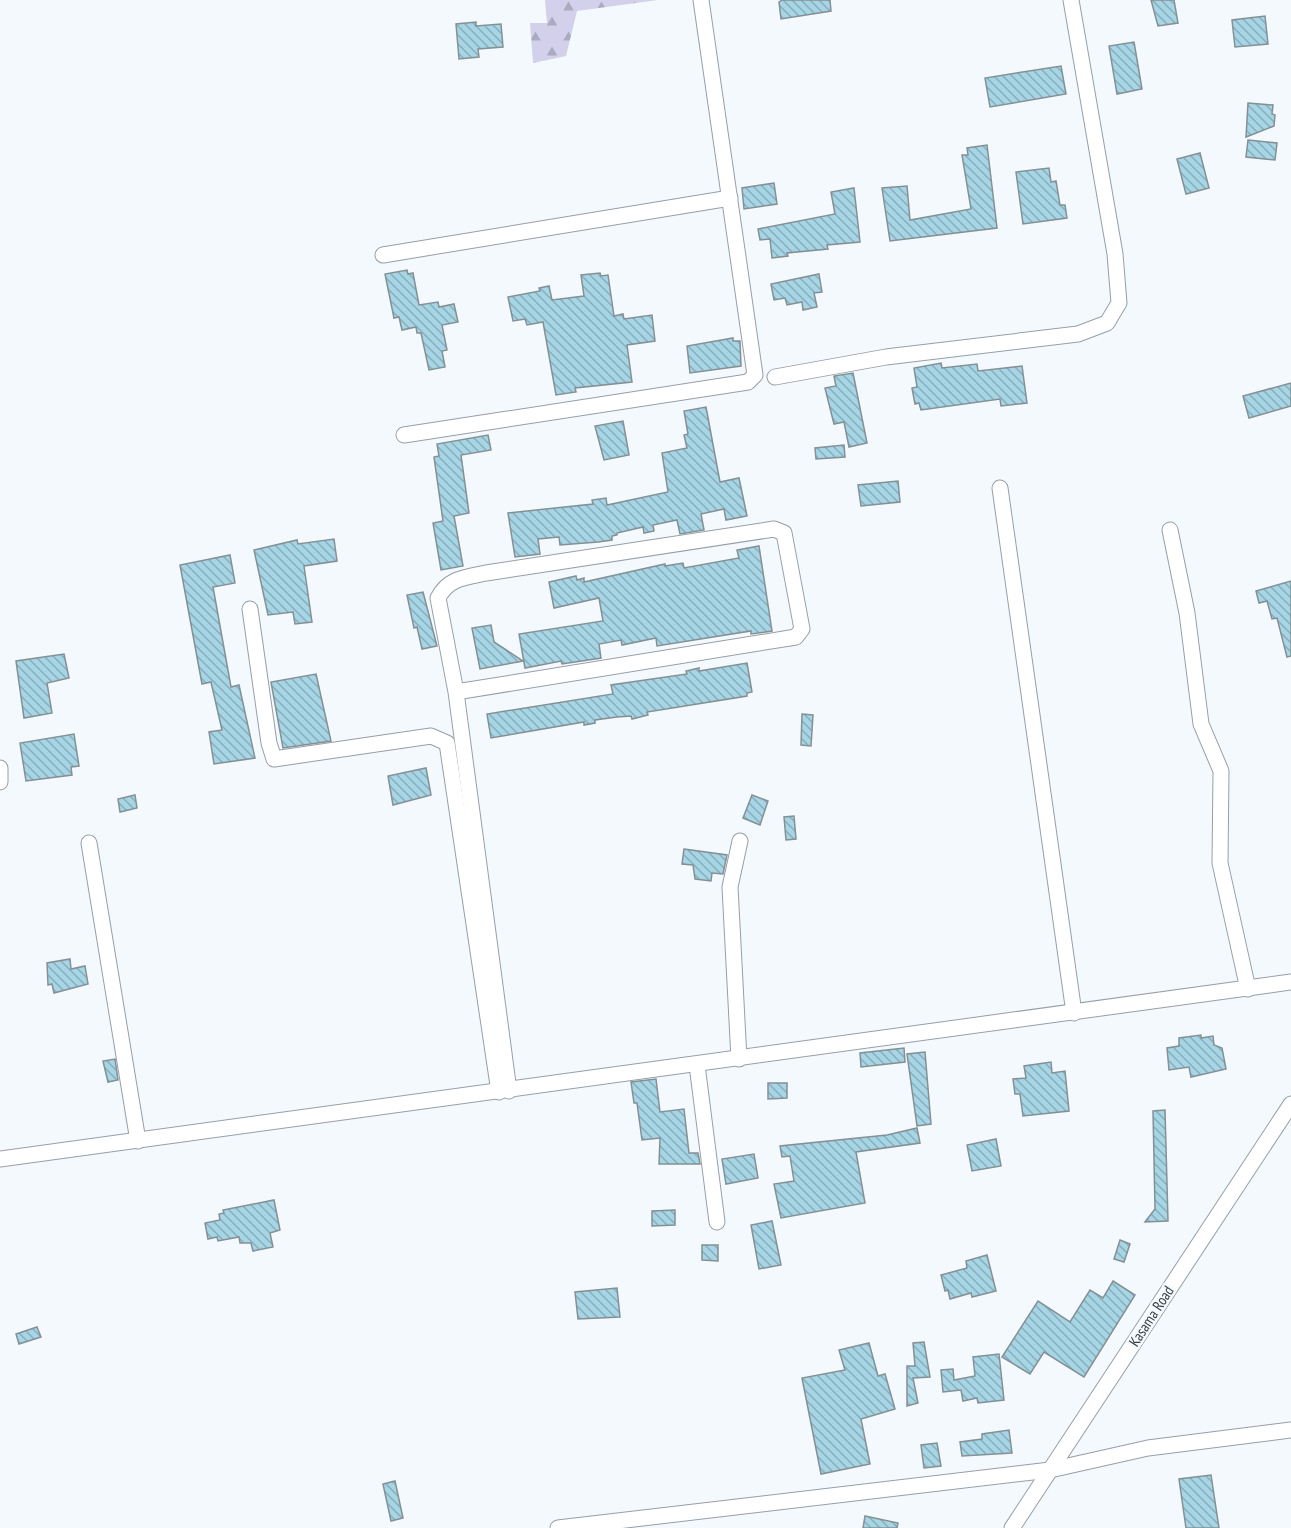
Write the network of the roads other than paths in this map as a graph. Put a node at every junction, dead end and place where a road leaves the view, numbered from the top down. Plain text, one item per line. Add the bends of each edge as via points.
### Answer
1 (701, 0) edge
2 (1071, 0) edge
3 (730, 198) junction
4 (383, 255) dead end
5 (775, 377) dead end
6 (404, 435) dead end
7 (1000, 488) dead end
8 (1170, 530) dead end
9 (250, 609) dead end
10 (456, 692) junction
11 (0, 768) edge
12 (0, 782) edge
13 (740, 841) dead end
14 (89, 843) dead end
15 (1291, 982) edge
16 (1248, 989) junction
17 (1074, 1013) junction
18 (739, 1059) junction
19 (696, 1065) junction
20 (504, 1091) junction
21 (1291, 1104) edge
22 (138, 1141) junction
23 (0, 1159) edge
24 (717, 1222) dead end
25 (1291, 1430) edge
26 (1050, 1470) junction
27 (558, 1528) edge
28 (1012, 1528) edge

1 - 3 street
2 - 5 street via 1115,254 1119,303 1107,323 1078,334 886,357
3 - 4 street
3 - 6 street via 755,364 754,375 748,382
7 - 17 street
8 - 16 street via 1187,613 1201,724 1221,771 1220,863
9 - 20 street via 274,759 431,736 447,743
10 - 10 street via 438,598 448,584 459,579 774,529 784,532 802,629 796,637
10 - 20 street
11 - 12 street
13 - 18 street via 730,887
14 - 22 street
15 - 16 street
16 - 17 street
17 - 18 street
18 - 19 street
19 - 20 street
19 - 24 street
20 - 22 street
21 - 26 street, Kasama Road
22 - 23 street
25 - 26 street via 1148,1448
26 - 27 street
26 - 28 street, Kasama Road

